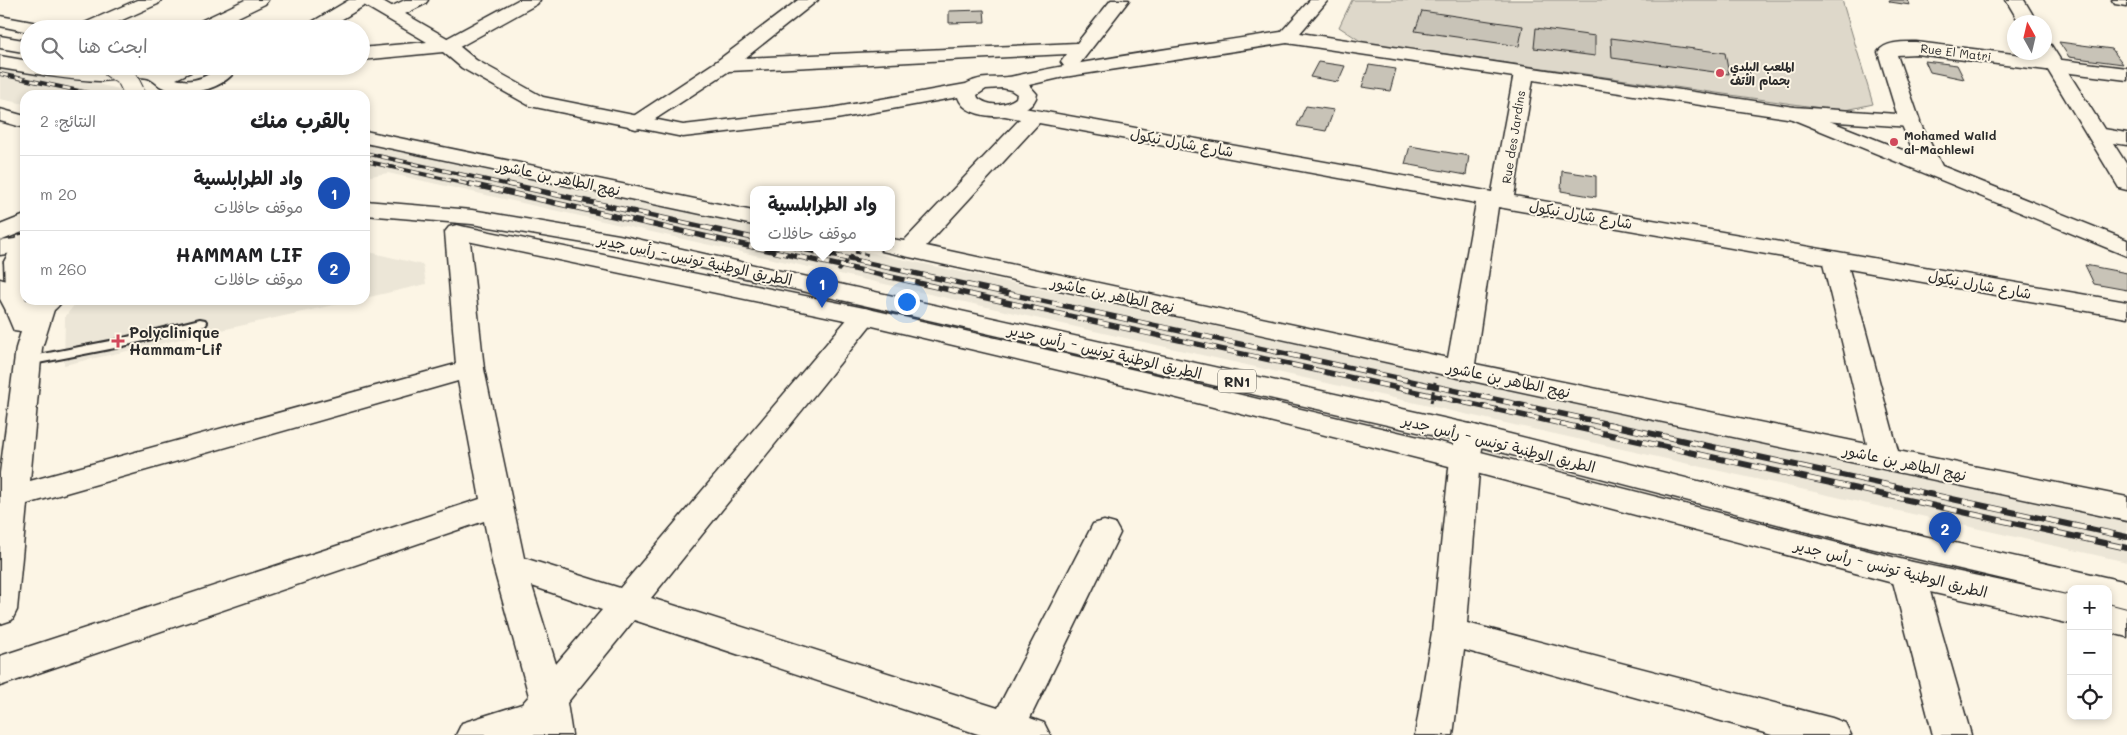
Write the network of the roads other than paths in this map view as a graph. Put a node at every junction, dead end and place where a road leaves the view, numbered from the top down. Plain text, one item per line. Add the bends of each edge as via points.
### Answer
1 (152, 0) edge
2 (259, 0) edge
3 (361, 0) edge
4 (368, 0) edge
5 (419, 0) edge
6 (531, 0) edge
7 (809, 0) edge
8 (1120, 0) edge
9 (1319, 0) edge
10 (2014, 0) edge
11 (2121, 0) edge
12 (2127, 1) edge
13 (392, 13) junction
14 (2024, 15) edge
15 (106, 20) edge
16 (217, 20) edge
17 (328, 20) edge
18 (0, 21) edge
19 (20, 25) edge
20 (1287, 37) junction
21 (0, 42) edge
22 (20, 45) edge
23 (447, 46) junction
24 (1082, 48) junction
25 (370, 53) edge
26 (2007, 54) edge
27 (2052, 58) edge
28 (2051, 60) edge
29 (0, 62) edge
30 (20, 65) edge
31 (724, 65) junction
32 (1064, 71) junction
33 (1524, 73) junction
34 (2127, 74) edge
35 (124, 75) edge
36 (157, 75) edge
37 (169, 75) edge
38 (221, 75) edge
39 (1010, 83) junction
40 (177, 88) edge
41 (133, 90) edge
42 (972, 97) junction
43 (1029, 103) junction
44 (1794, 113) junction
45 (1910, 121) junction
46 (636, 123) junction
47 (2097, 134) junction
48 (370, 138) edge
49 (2127, 138) edge
50 (1933, 170) junction
51 (2127, 183) edge
52 (1495, 200) junction
53 (370, 208) edge
54 (750, 217) edge
55 (370, 226) edge
56 (457, 232) junction
57 (0, 234) edge
58 (900, 248) edge
59 (17, 249) edge
60 (2127, 249) edge
61 (1834, 259) junction
62 (0, 287) edge
63 (20, 299) edge
64 (39, 305) edge
65 (2127, 310) edge
66 (864, 316) junction
67 (200, 323) dead end
68 (29, 355) junction
69 (470, 369) junction
70 (1448, 373) junction
71 (1468, 447) junction
72 (1885, 458) junction
73 (11, 497) junction
74 (497, 505) junction
75 (2127, 509) edge
76 (1104, 533) dead end
77 (508, 566) junction
78 (1908, 574) junction
79 (2084, 585) edge
80 (2112, 591) edge
81 (2127, 595) edge
82 (625, 604) junction
83 (2067, 609) edge
84 (0, 610) edge
85 (2112, 619) edge
86 (2127, 622) edge
87 (1448, 632) junction
88 (0, 671) edge
89 (538, 721) edge
90 (1019, 731) edge
91 (475, 735) edge
92 (1434, 735) edge
93 (1832, 735) edge
94 (1952, 735) edge

1 - 15 main road
2 - 16 main road
3 - 17 main road
4 - 13 main road, شارع شارل نيكول
5 - 13 main road
6 - 23 main road
7 - 31 main road
8 - 24 main road
9 - 20 main road
10 - 14 main road
11 - 12 main road
13 - 23 main road, شارع شارل نيكول
18 - 19 main road
20 - 32 main road
20 - 33 main road
21 - 22 main road
23 - 25 main road
23 - 46 main road, شارع شارل نيكول via 469,64 537,102
24 - 31 main road
24 - 32 main road
26 - 45 main road, Rue El Matri via 1916,48 1887,52
27 - 34 main road, Rue El Matri
28 - 47 main road
29 - 30 main road
31 - 46 main road
32 - 39 main road
32 - 43 main road
33 - 44 main road
33 - 52 main road, Rue des Jardins
35 - 41 main road, bridge
36 - 40 main road
37 - 40 main road via 166,79
38 - 40 main road
39 - 42 main road via 986,83
39 - 43 main road via 1024,89
42 - 43 main road, شارع شارل نيكول via 983,109 1002,110
42 - 46 main road, شارع شارل نيكول via 915,99 831,114 719,128 683,130
43 - 52 main road, شارع شارل نيكول
43 - 58 main road
44 - 45 main road
44 - 50 main road
45 - 50 main road
47 - 49 main road
47 - 51 main road
48 - 54 main road, نهج الطاهر بن عاشور
50 - 60 main road
52 - 61 main road, شارع شارل نيكول
52 - 70 main road, Rue des Jardins
53 - 71 main road, الطريق الوطنية تونس - رأس جدير / RN1 via 472,217 619,242
55 - 56 main road, الطريق الوطنية تونس - رأس جدير / RN1
56 - 66 main road, الطريق الوطنية تونس - رأس جدير / RN1
56 - 69 main road
57 - 59 main road
58 - 70 main road, نهج الطاهر بن عاشور
61 - 65 main road, شارع شارل نيكول
61 - 72 main road
62 - 63 main road
64 - 68 main road
66 - 71 main road, الطريق الوطنية تونس - رأس جدير / RN1
66 - 82 main road
67 - 68 lane via 115,344
68 - 73 main road
69 - 73 main road
69 - 74 main road
70 - 72 main road, نهج الطاهر بن عاشور
71 - 78 main road, الطريق الوطنية تونس - رأس جدير / RN1
71 - 79 main road, الطريق الوطنية تونس - رأس جدير / RN1
71 - 87 main road
72 - 75 main road, نهج الطاهر بن عاشور
73 - 84 main road
74 - 77 main road
74 - 88 main road
76 - 90 main road
77 - 82 main road
77 - 89 main road
78 - 83 main road, الطريق الوطنية تونس - رأس جدير / RN1
78 - 94 main road
80 - 81 main road
82 - 89 main road
82 - 90 main road
85 - 86 main road
87 - 92 main road
87 - 93 main road
89 - 91 main road

